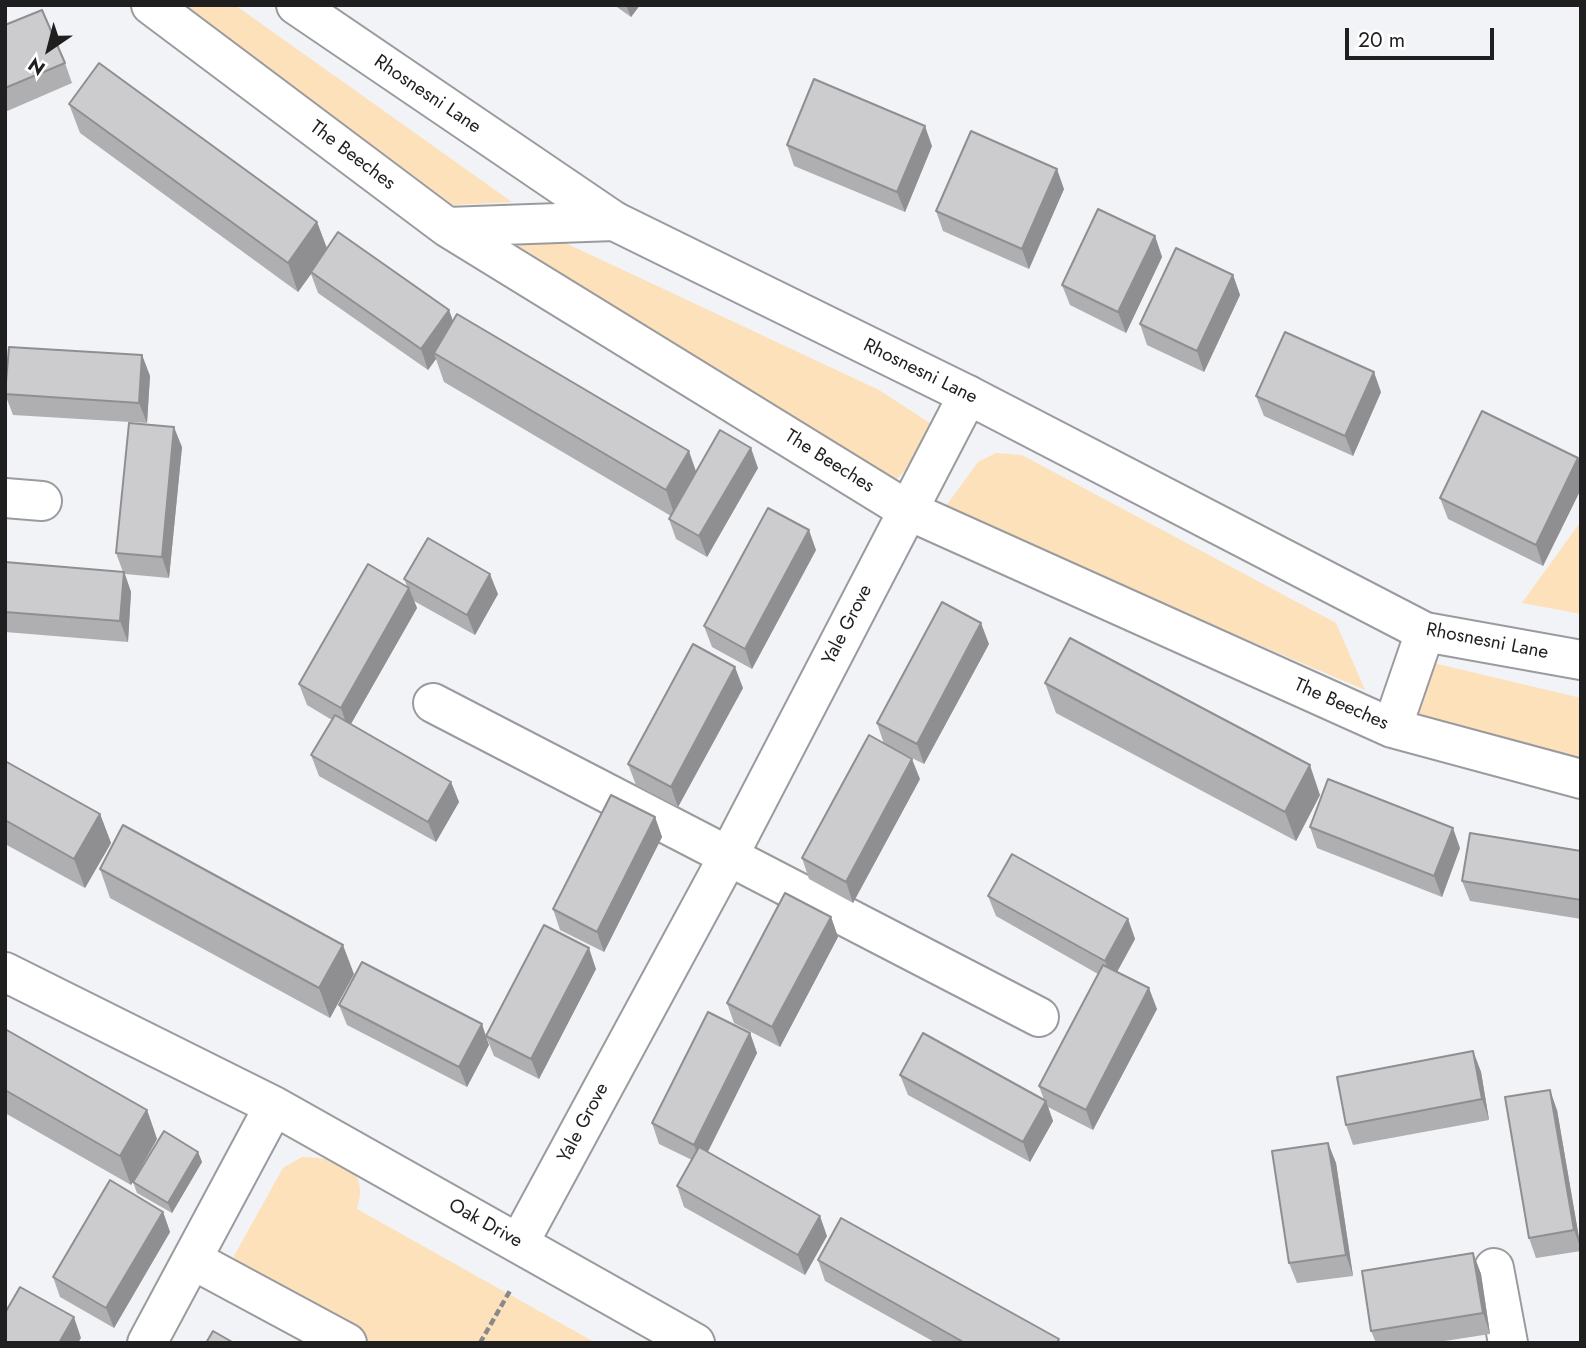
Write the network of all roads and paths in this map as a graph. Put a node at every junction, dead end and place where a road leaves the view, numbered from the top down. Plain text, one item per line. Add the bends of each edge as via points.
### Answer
1 (151, 5) edge
2 (296, 5) edge
3 (614, 221) junction
4 (447, 227) junction
5 (968, 395) junction
6 (907, 510) junction
7 (1425, 632) junction
8 (1581, 660) edge
9 (433, 703) dead end
10 (1392, 728) junction
11 (1581, 779) edge
12 (729, 855) junction
13 (5, 972) edge
14 (1040, 1017) dead end
15 (274, 1106) junction
16 (526, 1247) junction
17 (193, 1259) junction
18 (1494, 1268) dead end
19 (147, 1343) edge
20 (346, 1343) edge
21 (480, 1343) edge
22 (695, 1343) edge
23 (1508, 1343) edge

1 - 4 street, The Beeches
2 - 3 street, Rhosnesni Lane
3 - 4 street
3 - 5 street, Rhosnesni Lane
4 - 6 street, The Beeches
5 - 6 street, Yale Grove
5 - 7 street, Rhosnesni Lane
6 - 10 street, The Beeches
6 - 12 street, Yale Grove
7 - 8 street, Rhosnesni Lane
7 - 10 street
9 - 12 street
10 - 11 street, The Beeches
12 - 14 street
12 - 16 street, Yale Grove
13 - 15 street, Oak Drive
15 - 16 street, Oak Drive
15 - 17 street
16 - 21 path
16 - 22 street, Oak Drive
17 - 19 street
17 - 20 street
18 - 23 street

